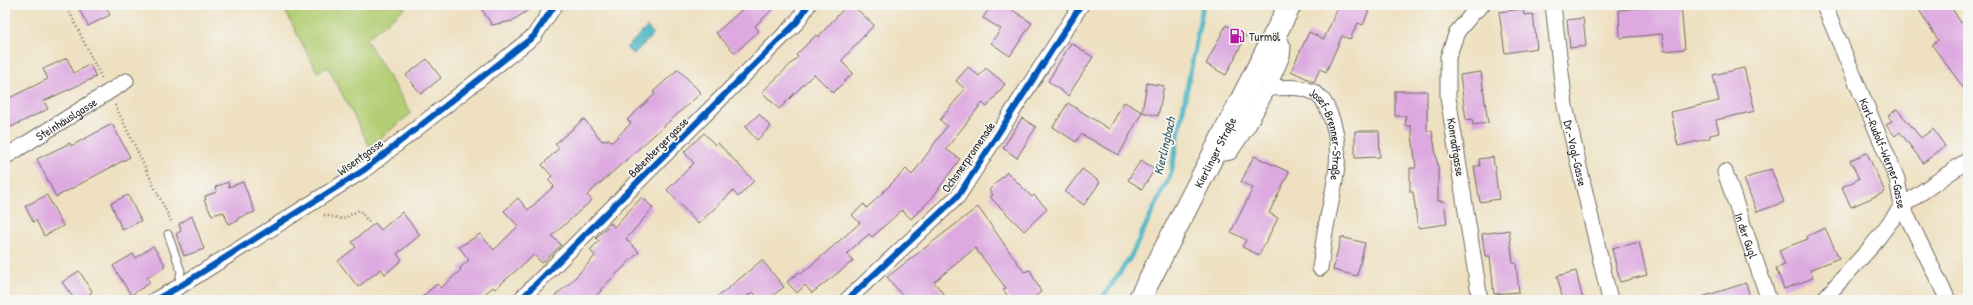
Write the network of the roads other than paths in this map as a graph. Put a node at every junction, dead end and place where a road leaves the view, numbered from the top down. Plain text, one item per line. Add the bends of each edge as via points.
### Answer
1 (555, 5) edge
2 (808, 5) edge
3 (1290, 5) edge
4 (1482, 5) edge
5 (1553, 5) edge
6 (1824, 5) edge
7 (1077, 7) edge
8 (1276, 30) junction
9 (126, 81) dead end
10 (1268, 88) junction
11 (1212, 155) junction
12 (5, 157) edge
13 (1968, 160) edge
14 (1725, 172) dead end
15 (1902, 206) junction
16 (168, 234) road end
17 (1320, 268) dead end
18 (180, 294) edge
19 (155, 300) edge
20 (520, 300) edge
21 (847, 300) edge
22 (1139, 300) edge
23 (1480, 300) edge
24 (1610, 300) edge
25 (1769, 300) edge
26 (1823, 300) edge
27 (1948, 300) edge

1 - 18 street, Wisentgasse via 534,36 364,170 306,206
2 - 20 street, Babenbergergasse via 797,22
3 - 8 main road, Kierlinger Straße
4 - 23 street, Konradtgasse via 1472,12 1457,32 1448,57 1448,97
5 - 24 street, Dr.-Vogl-Gasse via 1565,106
6 - 15 street, Karl-Rudolf-Werner-Gasse via 1897,179
7 - 21 street, Ochsnerpromenade via 958,196
8 - 10 street via 1283,47 1282,56
8 - 11 main road, Kierlinger Straße
9 - 12 street, Steinhäuslgasse
10 - 11 street via 1249,124 1230,152
10 - 17 street, Josef-Brenner-Straße via 1299,87 1312,92 1324,100 1335,126 1338,149 1335,188
11 - 22 main road, Kierlinger Straße
13 - 15 street
14 - 25 street, In der Gugl
15 - 26 street via 1872,246
15 - 27 street, Karl-Rudolf-Werner-Gasse
16 - 18 lane via 182,271
18 - 19 street, Wisentgasse

